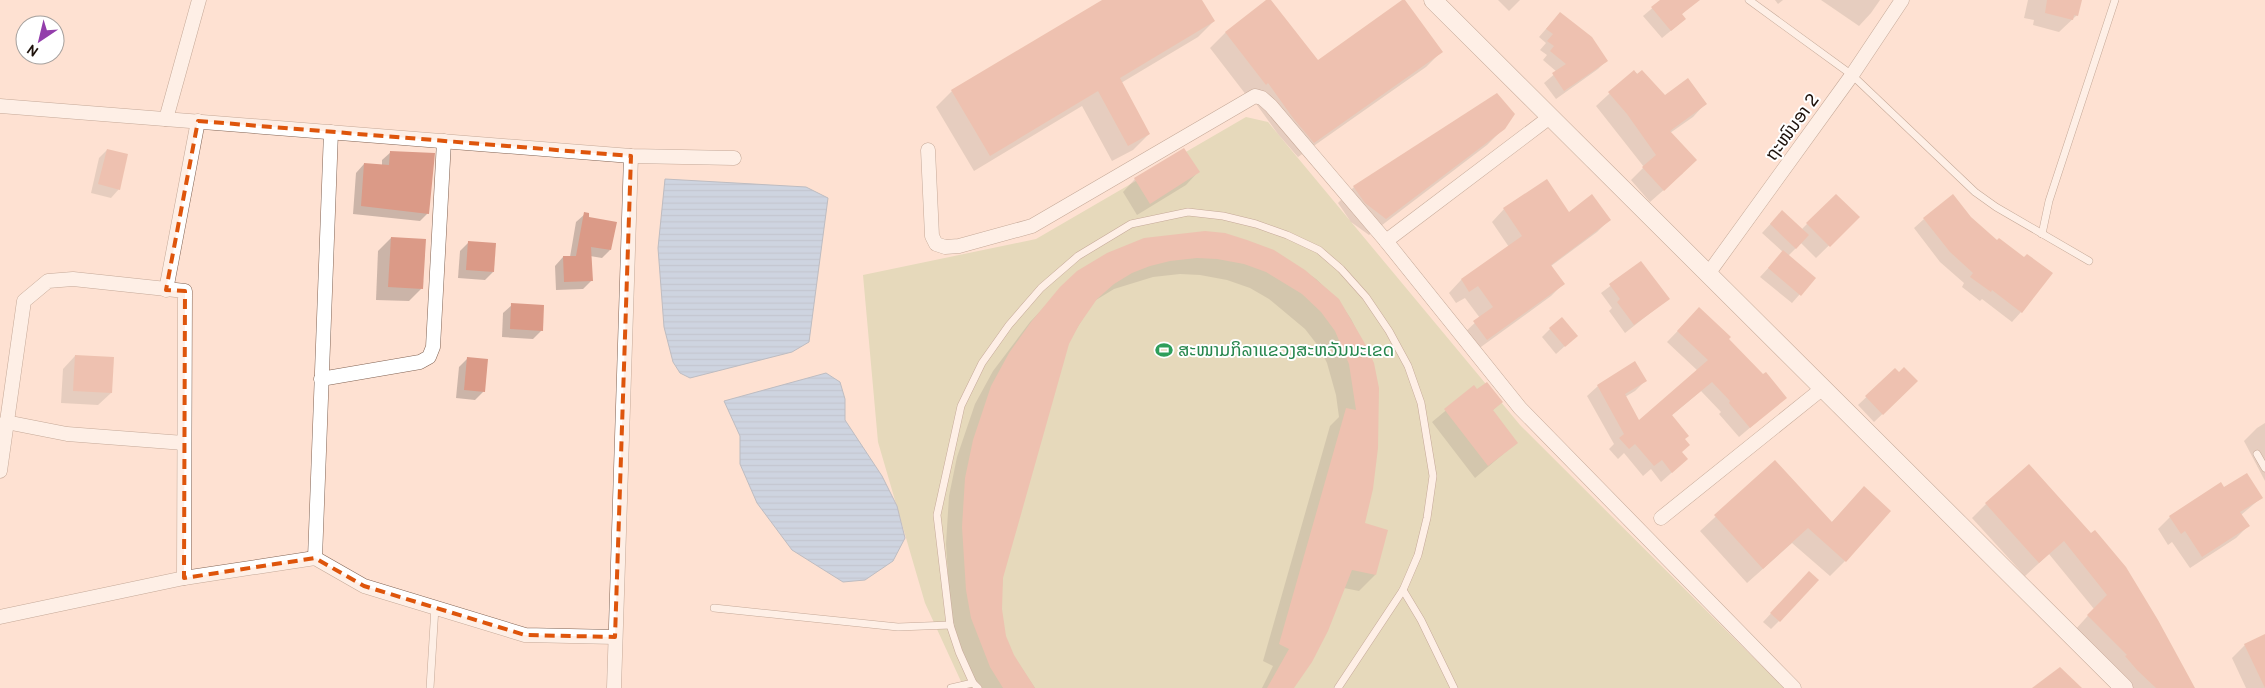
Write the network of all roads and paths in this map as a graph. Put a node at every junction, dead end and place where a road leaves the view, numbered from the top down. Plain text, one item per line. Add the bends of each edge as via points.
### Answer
1 (199, 0) edge
2 (1433, 0) edge
3 (1749, 0) edge
4 (1902, 0) edge
5 (2114, 0) edge
6 (1852, 75) junction
7 (0, 106) edge
8 (1550, 117) junction
9 (166, 119) junction
10 (198, 121) junction
11 (331, 132) junction
12 (444, 141) junction
13 (928, 150) dead end
14 (631, 156) junction
15 (734, 158) dead end
16 (2042, 234) junction
17 (1386, 241) junction
18 (2089, 261) dead end
19 (1708, 274) junction
20 (166, 290) junction
21 (322, 379) junction
22 (1823, 388) junction
23 (6, 422) junction
24 (184, 443) junction
25 (2257, 454) dead end
26 (2265, 468) edge
27 (0, 471) edge
28 (1661, 518) dead end
29 (315, 558) junction
30 (184, 578) junction
31 (1403, 590) junction
32 (435, 607) junction
33 (714, 608) dead end
34 (0, 617) edge
35 (950, 625) junction
36 (615, 637) junction
37 (975, 686) edge
38 (430, 688) edge
39 (614, 688) edge
40 (951, 688) edge
41 (1338, 688) edge
42 (1454, 688) edge
43 (1794, 688) edge
44 (2124, 688) edge

1 - 9 street
2 - 8 street
3 - 6 lane
4 - 6 street, ຖະໜົນອາ 2
5 - 16 lane via 2048,201
6 - 16 lane via 1975,192
6 - 19 street, ຖະໜົນອາ 2
7 - 9 street
8 - 17 street
8 - 19 street
9 - 10 street
10 - 11 street
10 - 20 street
11 - 12 street
11 - 21 street
12 - 14 street
12 - 21 street via 433,347 429,357 420,362
13 - 17 street via 932,236 936,244 959,246 1032,226 1255,96 1271,106
14 - 15 street
14 - 36 street
16 - 18 lane
17 - 43 street via 1520,408
19 - 22 street
20 - 23 street via 73,279 48,281 24,301
20 - 24 street via 185,291
21 - 29 street
22 - 28 street
22 - 44 street
23 - 24 street via 68,434
23 - 27 street
24 - 30 street
25 - 26 lane
29 - 30 street
29 - 32 street via 364,586
30 - 34 street
31 - 35 lane via 1418,555 1433,476 1421,403 1408,366 1389,331 1366,297 1319,250 1256,224 1188,212 1131,224 1078,256 1041,288 982,363 961,406 937,515
31 - 41 lane
31 - 42 lane
32 - 36 street via 525,635
32 - 38 lane
33 - 35 lane via 898,627
35 - 37 lane
36 - 39 street
37 - 40 lane

